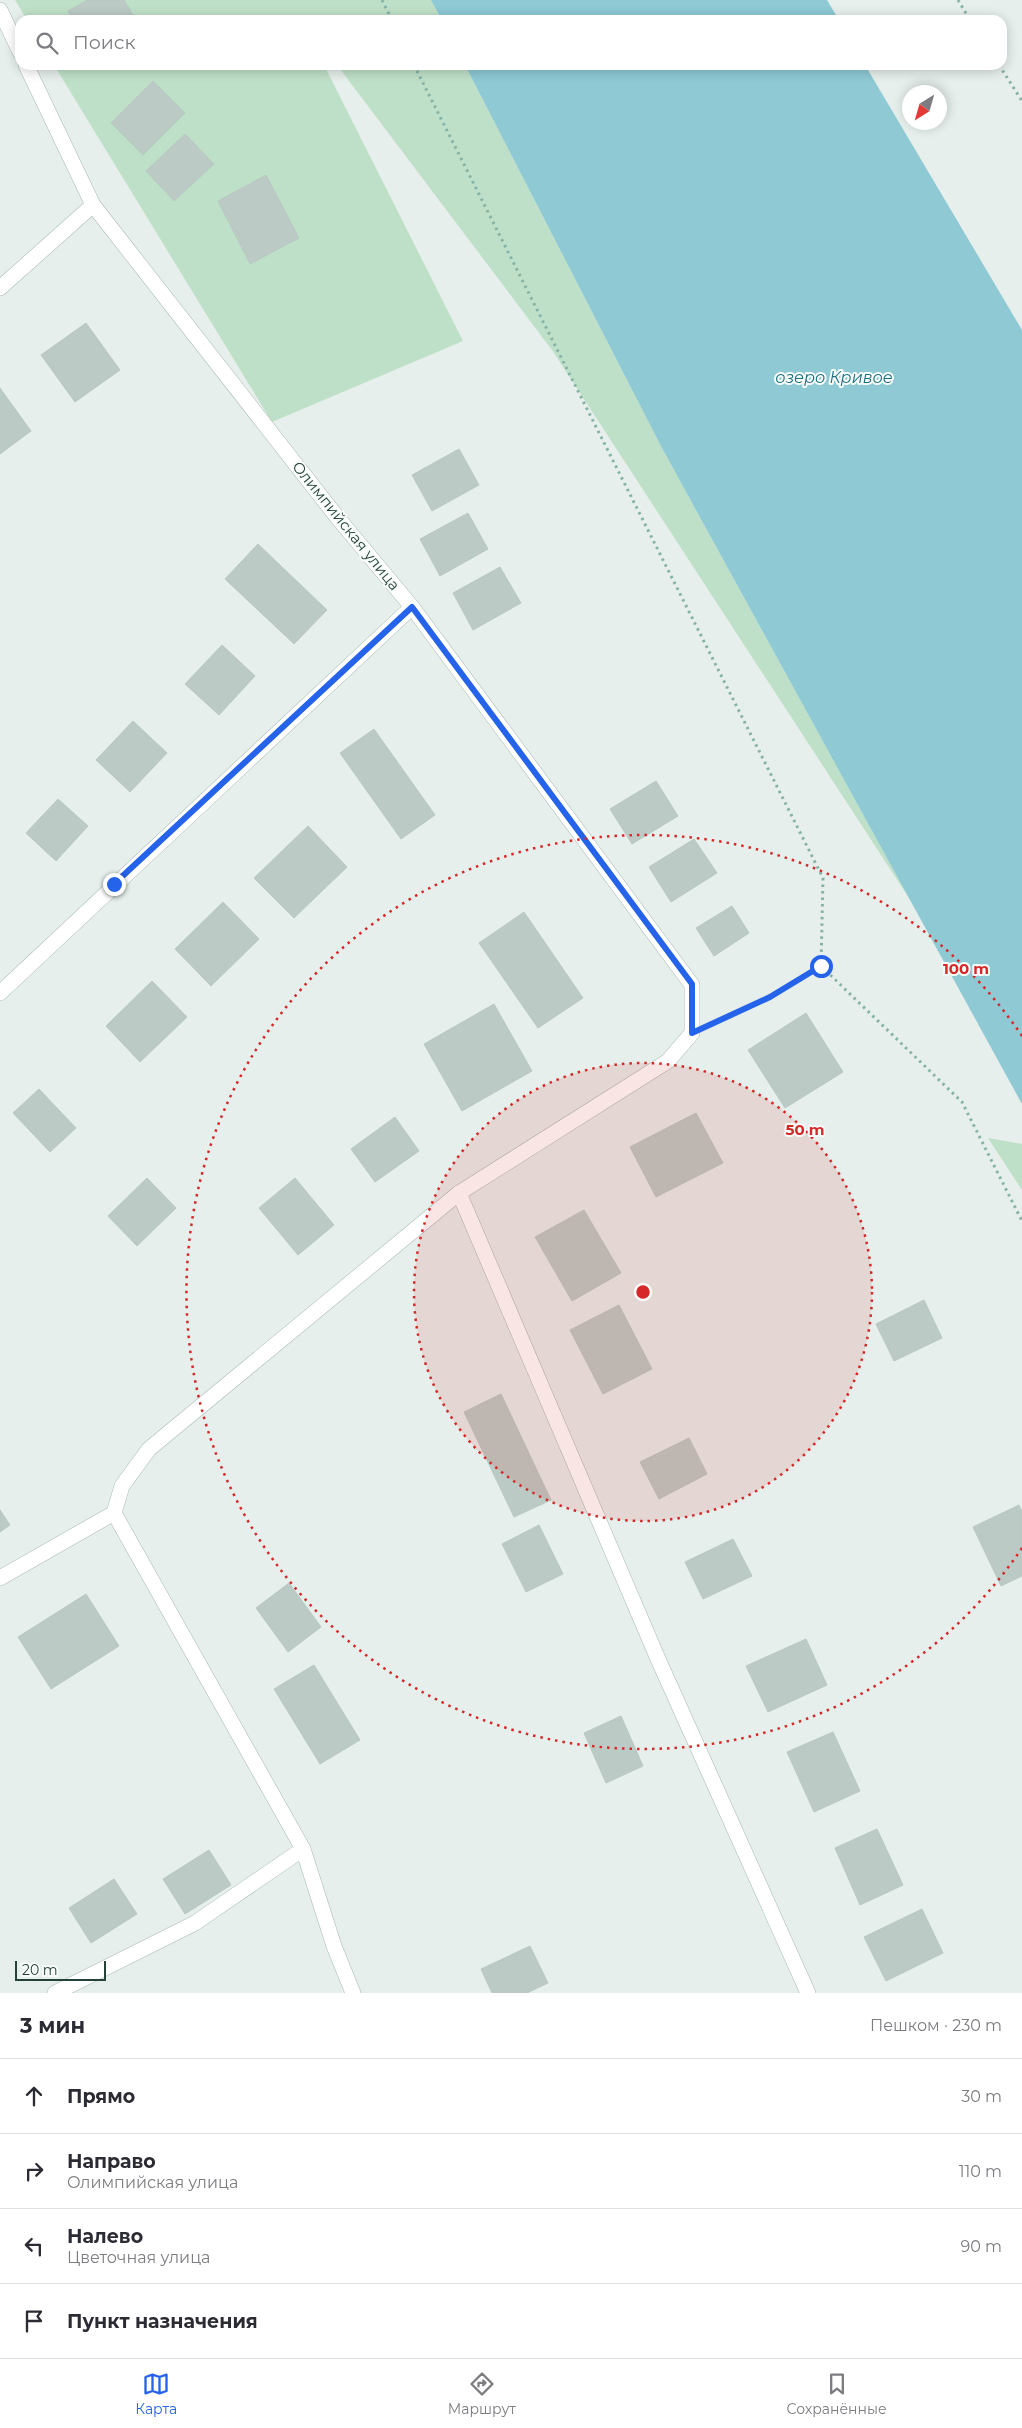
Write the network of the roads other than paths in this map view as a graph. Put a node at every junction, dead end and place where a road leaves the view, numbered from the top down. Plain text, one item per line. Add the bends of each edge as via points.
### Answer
1 (0, 11) edge
2 (15, 42) edge
3 (28, 70) edge
4 (93, 205) junction
5 (0, 288) edge
6 (412, 607) junction
7 (0, 993) edge
8 (458, 1194) junction
9 (114, 1513) junction
10 (0, 1578) edge
11 (303, 1849) junction
12 (54, 1993) edge
13 (352, 1993) edge
14 (808, 1993) edge

1 - 2 street
3 - 4 street, Олимпийская улица
4 - 5 street
4 - 6 street, Олимпийская улица via 337,517
6 - 7 street
6 - 8 street, Олимпийская улица via 692,984 692,1033 668,1062
8 - 9 street via 149,1449 122,1486
8 - 14 street via 658,1659
9 - 10 street
9 - 11 street
11 - 12 street via 195,1923
11 - 13 street

